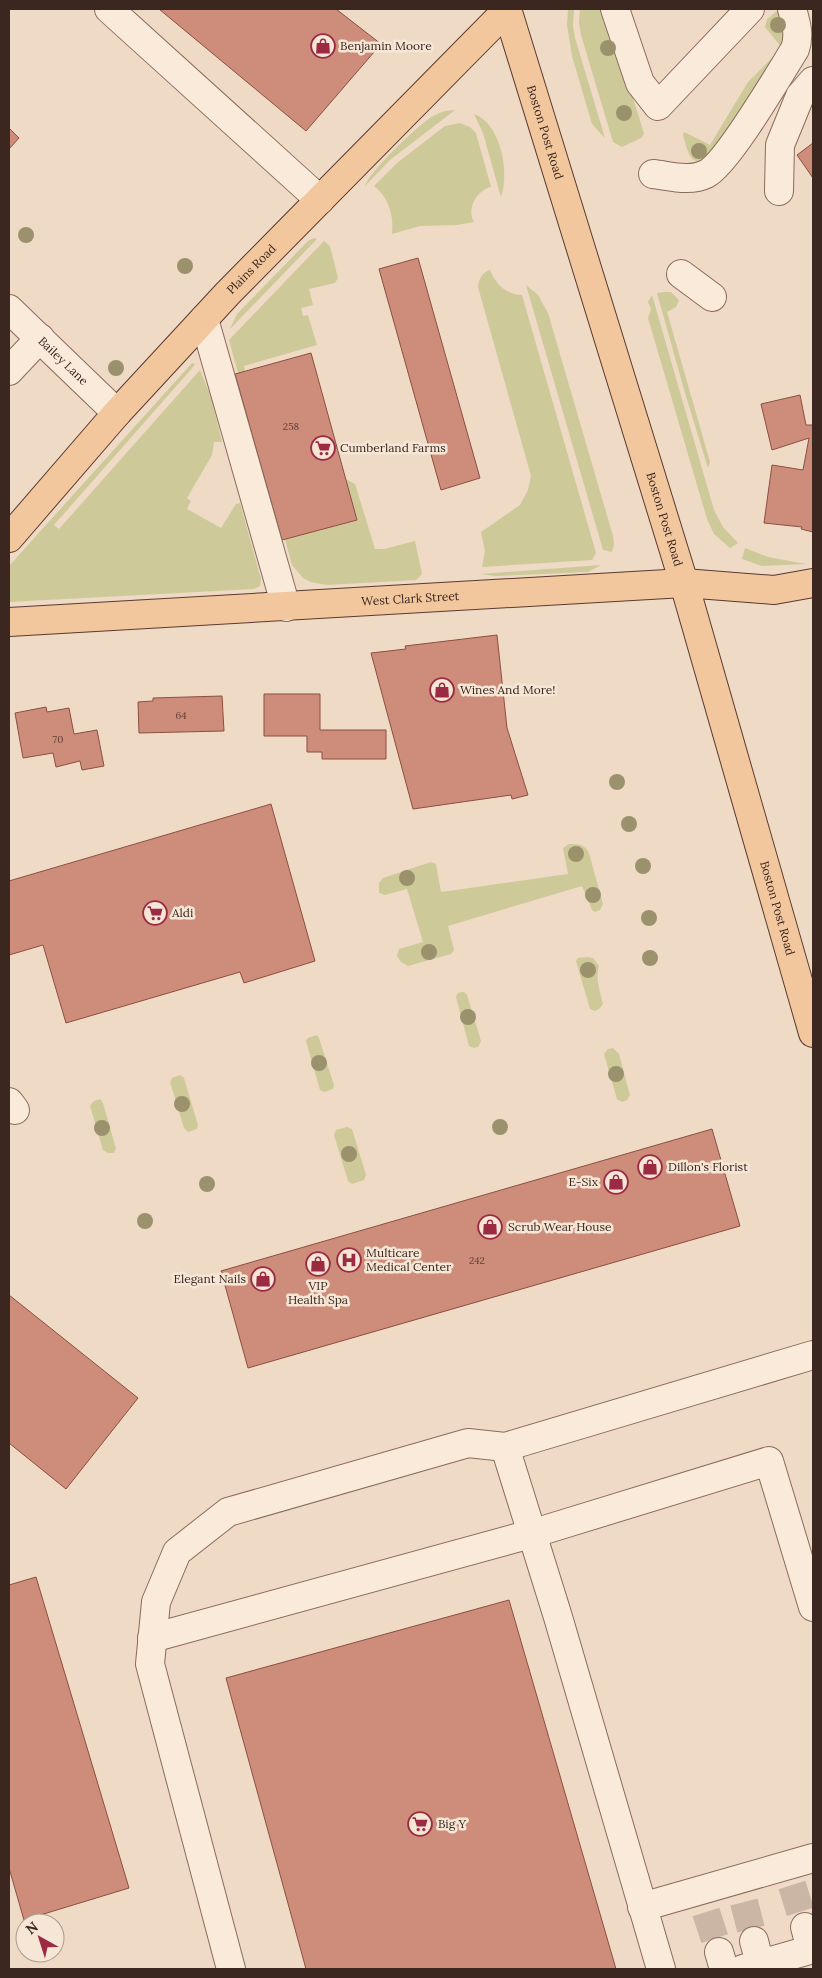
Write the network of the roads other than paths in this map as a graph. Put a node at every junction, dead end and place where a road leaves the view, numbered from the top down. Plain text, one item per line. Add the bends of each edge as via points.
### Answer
1 (109, 9) edge
2 (507, 9) edge
3 (616, 9) edge
4 (750, 9) edge
5 (792, 9) edge
6 (813, 81) edge
7 (653, 174) dead end
8 (779, 191) dead end
9 (320, 200) junction
10 (681, 274) dead end
11 (712, 297) dead end
12 (9, 309) edge
13 (204, 319) junction
14 (40, 338) junction
15 (9, 370) edge
16 (117, 413) junction
17 (9, 538) edge
18 (684, 583) junction
19 (813, 583) edge
20 (286, 607) junction
21 (9, 622) edge
22 (813, 1033) edge
23 (813, 1355) edge
24 (505, 1447) junction
25 (531, 1534) junction
26 (813, 1608) edge
27 (152, 1638) junction
28 (813, 1858) edge
29 (642, 1906) junction
30 (810, 1942) edge
31 (752, 1958) edge
32 (231, 1969) edge
33 (661, 1969) edge

1 - 9 street
2 - 9 main road, Plains Road
2 - 18 main road, Boston Post Road
3 - 4 street via 640,83 658,106
5 - 7 street via 798,40 795,49 726,156 707,174 687,178
6 - 8 street via 800,96 780,145
9 - 13 main road, Plains Road
10 - 11 street
12 - 14 street, Bailey Lane
13 - 16 main road, Plains Road
13 - 20 street
14 - 15 street
14 - 16 street, Bailey Lane
16 - 17 main road, Plains Road
18 - 19 main road, West Clark Street via 774,590
18 - 20 main road, West Clark Street
18 - 22 main road, Boston Post Road
20 - 21 main road, West Clark Street
23 - 24 street
24 - 25 street
24 - 27 street via 468,1443 228,1512 177,1552 156,1602
25 - 26 street via 769,1461
25 - 27 street
25 - 29 street
27 - 32 street via 150,1664
28 - 29 street via 790,1875 741,1891 703,1901
29 - 33 street
30 - 31 street

